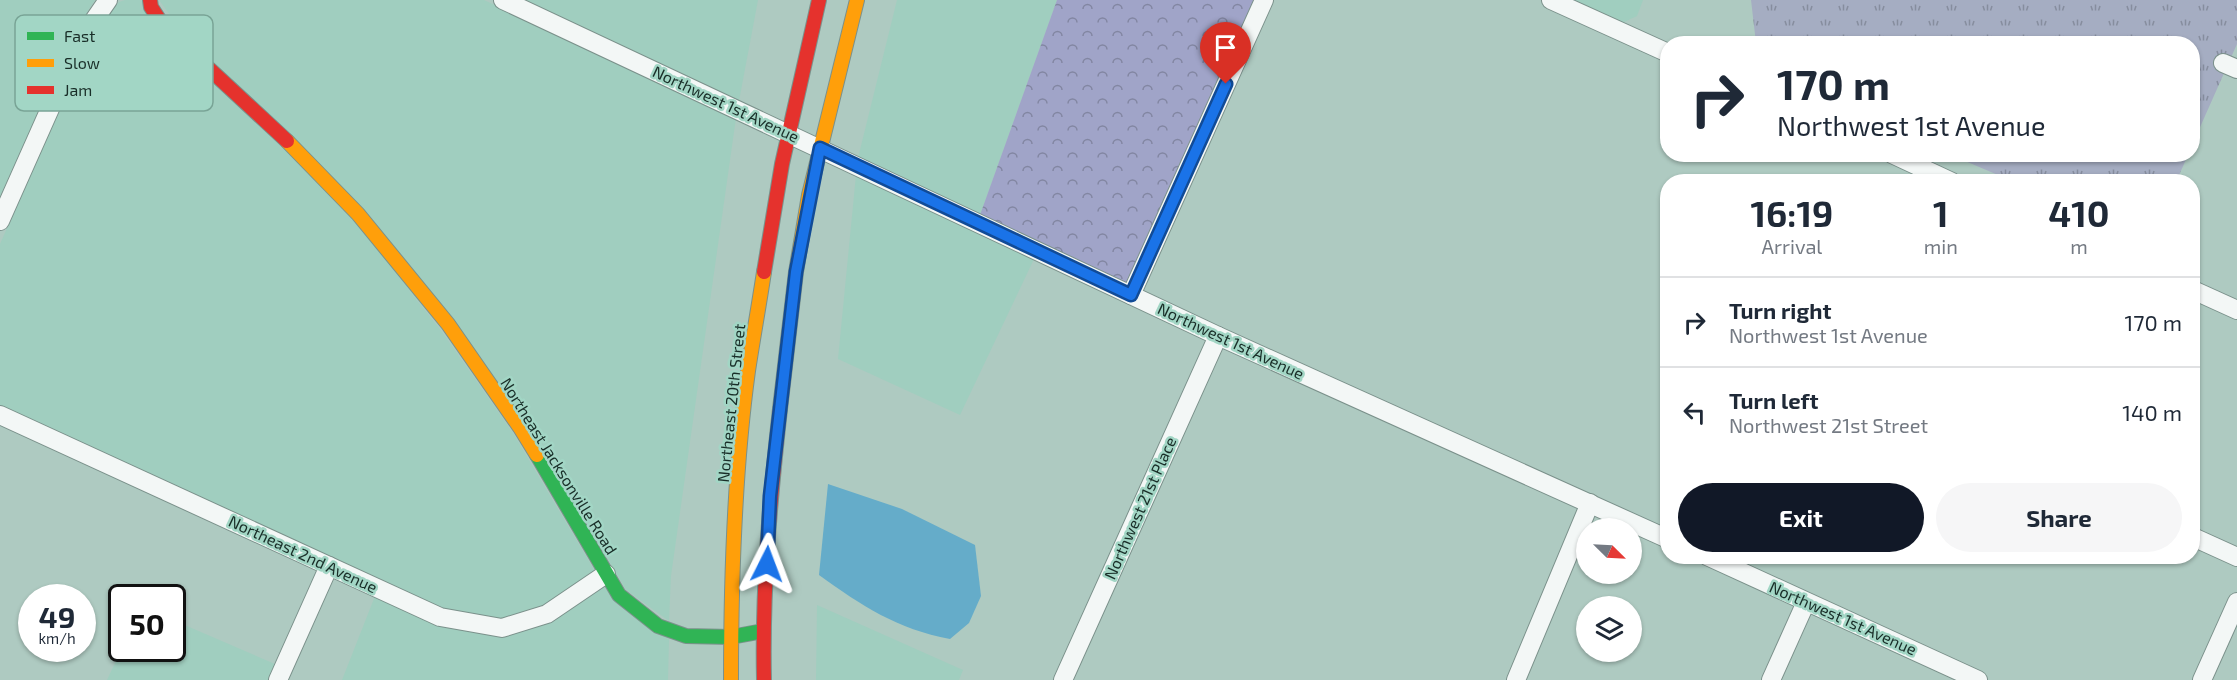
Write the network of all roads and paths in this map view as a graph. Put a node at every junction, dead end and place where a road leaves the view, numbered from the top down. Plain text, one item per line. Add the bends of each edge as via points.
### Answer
1 (108, 0) edge
2 (150, 0) edge
3 (503, 0) edge
4 (819, 0) edge
5 (857, 0) edge
6 (1264, 0) edge
7 (1551, 0) edge
8 (98, 15) edge
9 (158, 15) edge
10 (1660, 49) edge
11 (213, 72) edge
12 (49, 111) edge
13 (789, 133) junction
14 (820, 148) junction
15 (1910, 162) edge
16 (1935, 174) edge
17 (0, 220) edge
18 (2200, 293) edge
19 (1131, 295) junction
20 (2237, 310) edge
21 (1218, 336) junction
22 (0, 415) edge
23 (1590, 503) junction
24 (1660, 535) edge
25 (2200, 540) edge
26 (2237, 557) edge
27 (1724, 564) edge
28 (329, 566) junction
29 (606, 574) junction
30 (1806, 602) junction
31 (2237, 602) edge
32 (764, 631) junction
33 (731, 637) junction
34 (278, 680) edge
35 (731, 680) edge
36 (764, 680) edge
37 (1063, 680) edge
38 (1516, 680) edge
39 (1771, 680) edge
40 (1978, 680) edge
41 (2202, 680) edge

1 - 8 street
2 - 9 main road, Northeast Jacksonville Road
3 - 13 street, Northwest 1st Avenue
4 - 13 main road, Northeast 20th Street
5 - 14 main road
6 - 19 street
7 - 10 street
11 - 29 main road, Northeast Jacksonville Road via 358,214 448,324 521,429
12 - 17 street
13 - 14 street, Northwest 1st Avenue
13 - 33 main road, Northeast 20th Street via 748,372 737,495
14 - 19 street, Northwest 1st Avenue
14 - 32 main road via 796,272 783,377 770,496
15 - 16 street
18 - 20 street
19 - 21 street, Northwest 1st Avenue
21 - 23 street, Northwest 1st Avenue
21 - 37 street, Northwest 21st Place
22 - 28 street, Northeast 2nd Avenue
23 - 24 street, Northwest 1st Avenue
23 - 38 street
25 - 26 street
27 - 30 street, Northwest 1st Avenue
28 - 29 street, Northeast 2nd Avenue via 440,617 502,628 547,614
28 - 34 street
29 - 33 main road, Northeast Jacksonville Road via 619,595 658,626 686,636
30 - 39 street
30 - 40 street, Northwest 1st Avenue
31 - 41 street
32 - 33 main road, Northeast Jacksonville Road
32 - 36 main road
33 - 35 main road, Northeast 20th Street

